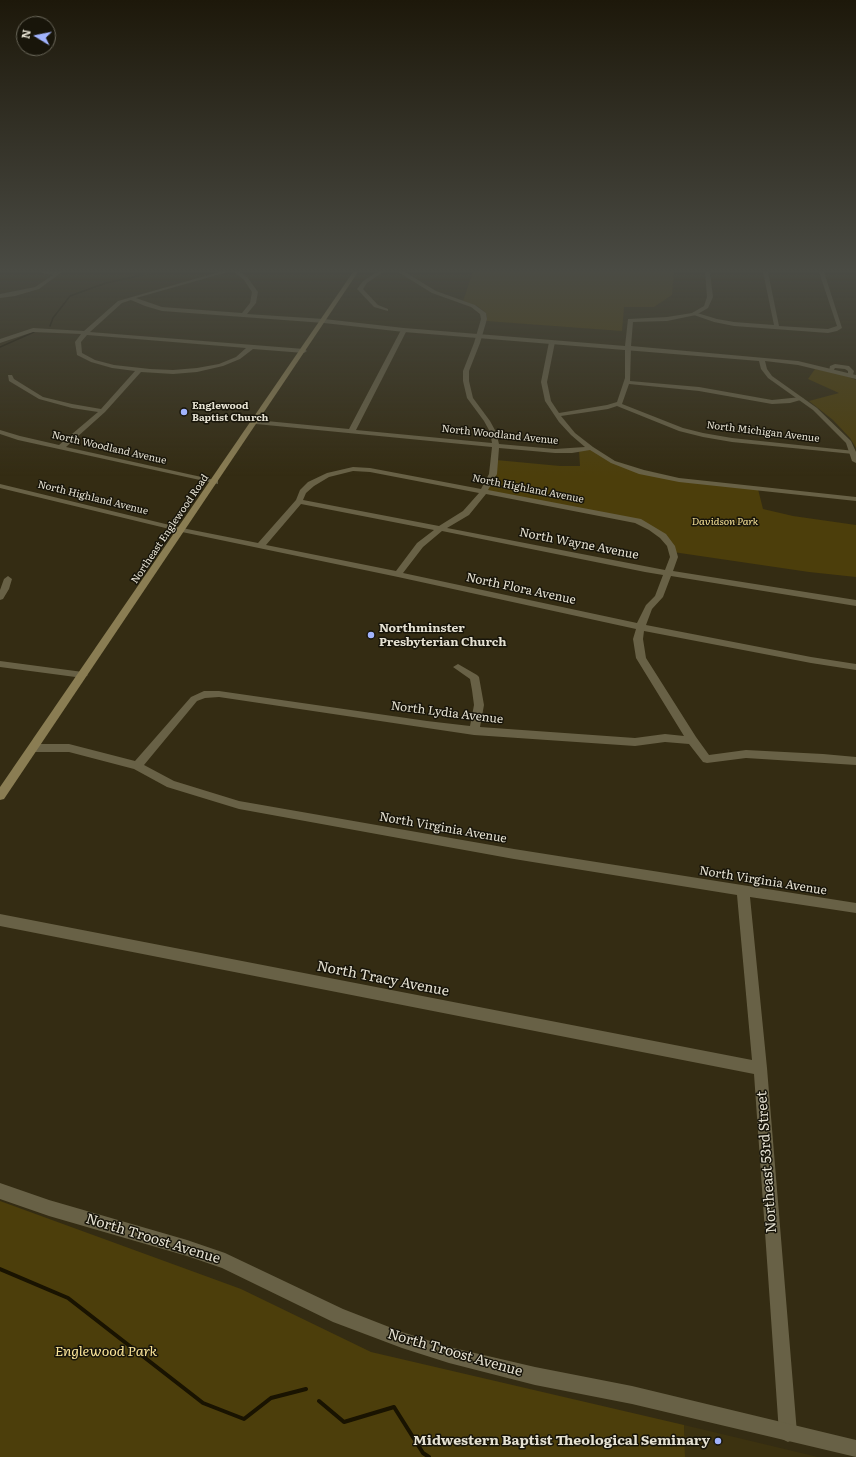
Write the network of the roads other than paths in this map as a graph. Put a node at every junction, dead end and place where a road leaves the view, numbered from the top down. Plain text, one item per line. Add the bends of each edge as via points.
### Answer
1 (80, 340) edge
2 (168, 340) edge
3 (311, 340) edge
4 (399, 340) edge
5 (478, 340) edge
6 (528, 340) edge
7 (629, 340) edge
8 (552, 342) junction
9 (251, 347) junction
10 (628, 348) junction
11 (304, 351) junction
12 (761, 359) junction
13 (139, 370) junction
14 (10, 376) dead end
15 (853, 376) edge
16 (626, 382) junction
17 (801, 399) junction
18 (617, 404) junction
19 (103, 411) junction
20 (556, 415) junction
21 (256, 422) junction
22 (352, 430) junction
23 (0, 432) edge
24 (496, 444) junction
25 (61, 447) junction
26 (591, 448) junction
27 (853, 452) junction
28 (856, 461) edge
29 (215, 482) junction
30 (0, 486) edge
31 (484, 491) junction
32 (856, 499) edge
33 (299, 501) junction
34 (439, 529) junction
35 (182, 530) junction
36 (260, 546) junction
37 (668, 572) junction
38 (398, 574) junction
39 (8, 579) dead end
40 (0, 597) edge
41 (856, 604) edge
42 (640, 627) junction
43 (0, 664) edge
44 (458, 667) dead end
45 (856, 667) edge
46 (83, 675) junction
47 (474, 730) junction
48 (692, 740) junction
49 (34, 748) junction
50 (856, 761) edge
51 (137, 766) junction
52 (0, 796) edge
53 (744, 891) junction
54 (856, 908) edge
55 (0, 920) edge
56 (760, 1068) junction
57 (0, 1191) edge
58 (788, 1433) junction
59 (856, 1449) edge

1 - 13 street via 79,354 103,364
2 - 9 street
3 - 11 main road, Northeast Englewood Road
4 - 22 street
5 - 24 street via 466,371 466,381 470,398 487,421
6 - 8 street
7 - 10 street
8 - 10 street
8 - 20 street via 544,387
9 - 11 street
9 - 13 street via 238,358 210,368 173,372
10 - 12 street
10 - 16 street
11 - 21 main road, Northeast Englewood Road
12 - 15 street via 831,370 835,366 847,367
12 - 17 street via 770,377
13 - 19 street
14 - 19 street via 11,380 41,398
16 - 17 street via 687,387 772,402
16 - 18 street via 621,400
17 - 27 street via 849,442
18 - 20 street
18 - 27 street, North Michigan Avenue via 681,430 703,435
19 - 25 street
20 - 26 street via 573,434
21 - 22 street, North Woodland Avenue
21 - 29 main road, Northeast Englewood Road
22 - 24 street, North Woodland Avenue
23 - 25 street, North Woodland Avenue
24 - 26 street, North Woodland Avenue via 556,451
24 - 31 street via 495,468
25 - 29 street, North Woodland Avenue
26 - 32 street via 619,464 679,480
27 - 28 street
29 - 35 main road, Northeast Englewood Road
30 - 35 street, North Highland Avenue
31 - 33 street, North Highland Avenue via 370,470 345,470 315,481 307,487
31 - 34 street via 466,513
31 - 37 street, North Highland Avenue via 622,517 645,524 663,536 671,546 674,557
33 - 34 street, North Wayne Avenue
33 - 36 street, North Highland Avenue
34 - 37 street, North Wayne Avenue
34 - 38 street via 412,554
35 - 36 street, North Flora Avenue
35 - 46 main road, Northeast Englewood Road
36 - 38 street, North Flora Avenue
37 - 41 street, North Wayne Avenue
37 - 42 street via 659,597 645,612
38 - 42 street, North Flora Avenue
39 - 40 street
42 - 45 street, North Flora Avenue
42 - 48 street via 638,639 641,658
43 - 46 street
44 - 47 street via 474,677 478,690 479,705
46 - 49 main road, Northeast Englewood Road
47 - 48 street, North Lydia Avenue via 635,742 665,738
47 - 51 street, North Lydia Avenue via 219,694 200,696 190,703
48 - 50 street via 708,759 746,754
49 - 51 street, North Virginia Avenue via 69,748
49 - 52 main road, Northeast Englewood Road
51 - 53 street, North Virginia Avenue via 171,784 239,805 514,854
53 - 54 street, North Virginia Avenue
53 - 56 street, Northeast 53rd Street
55 - 56 street, North Tracy Avenue
56 - 58 street, Northeast 53rd Street
57 - 58 street, North Troost Avenue via 225,1261 339,1316 449,1355 535,1376 632,1395
58 - 59 street, North Troost Avenue

